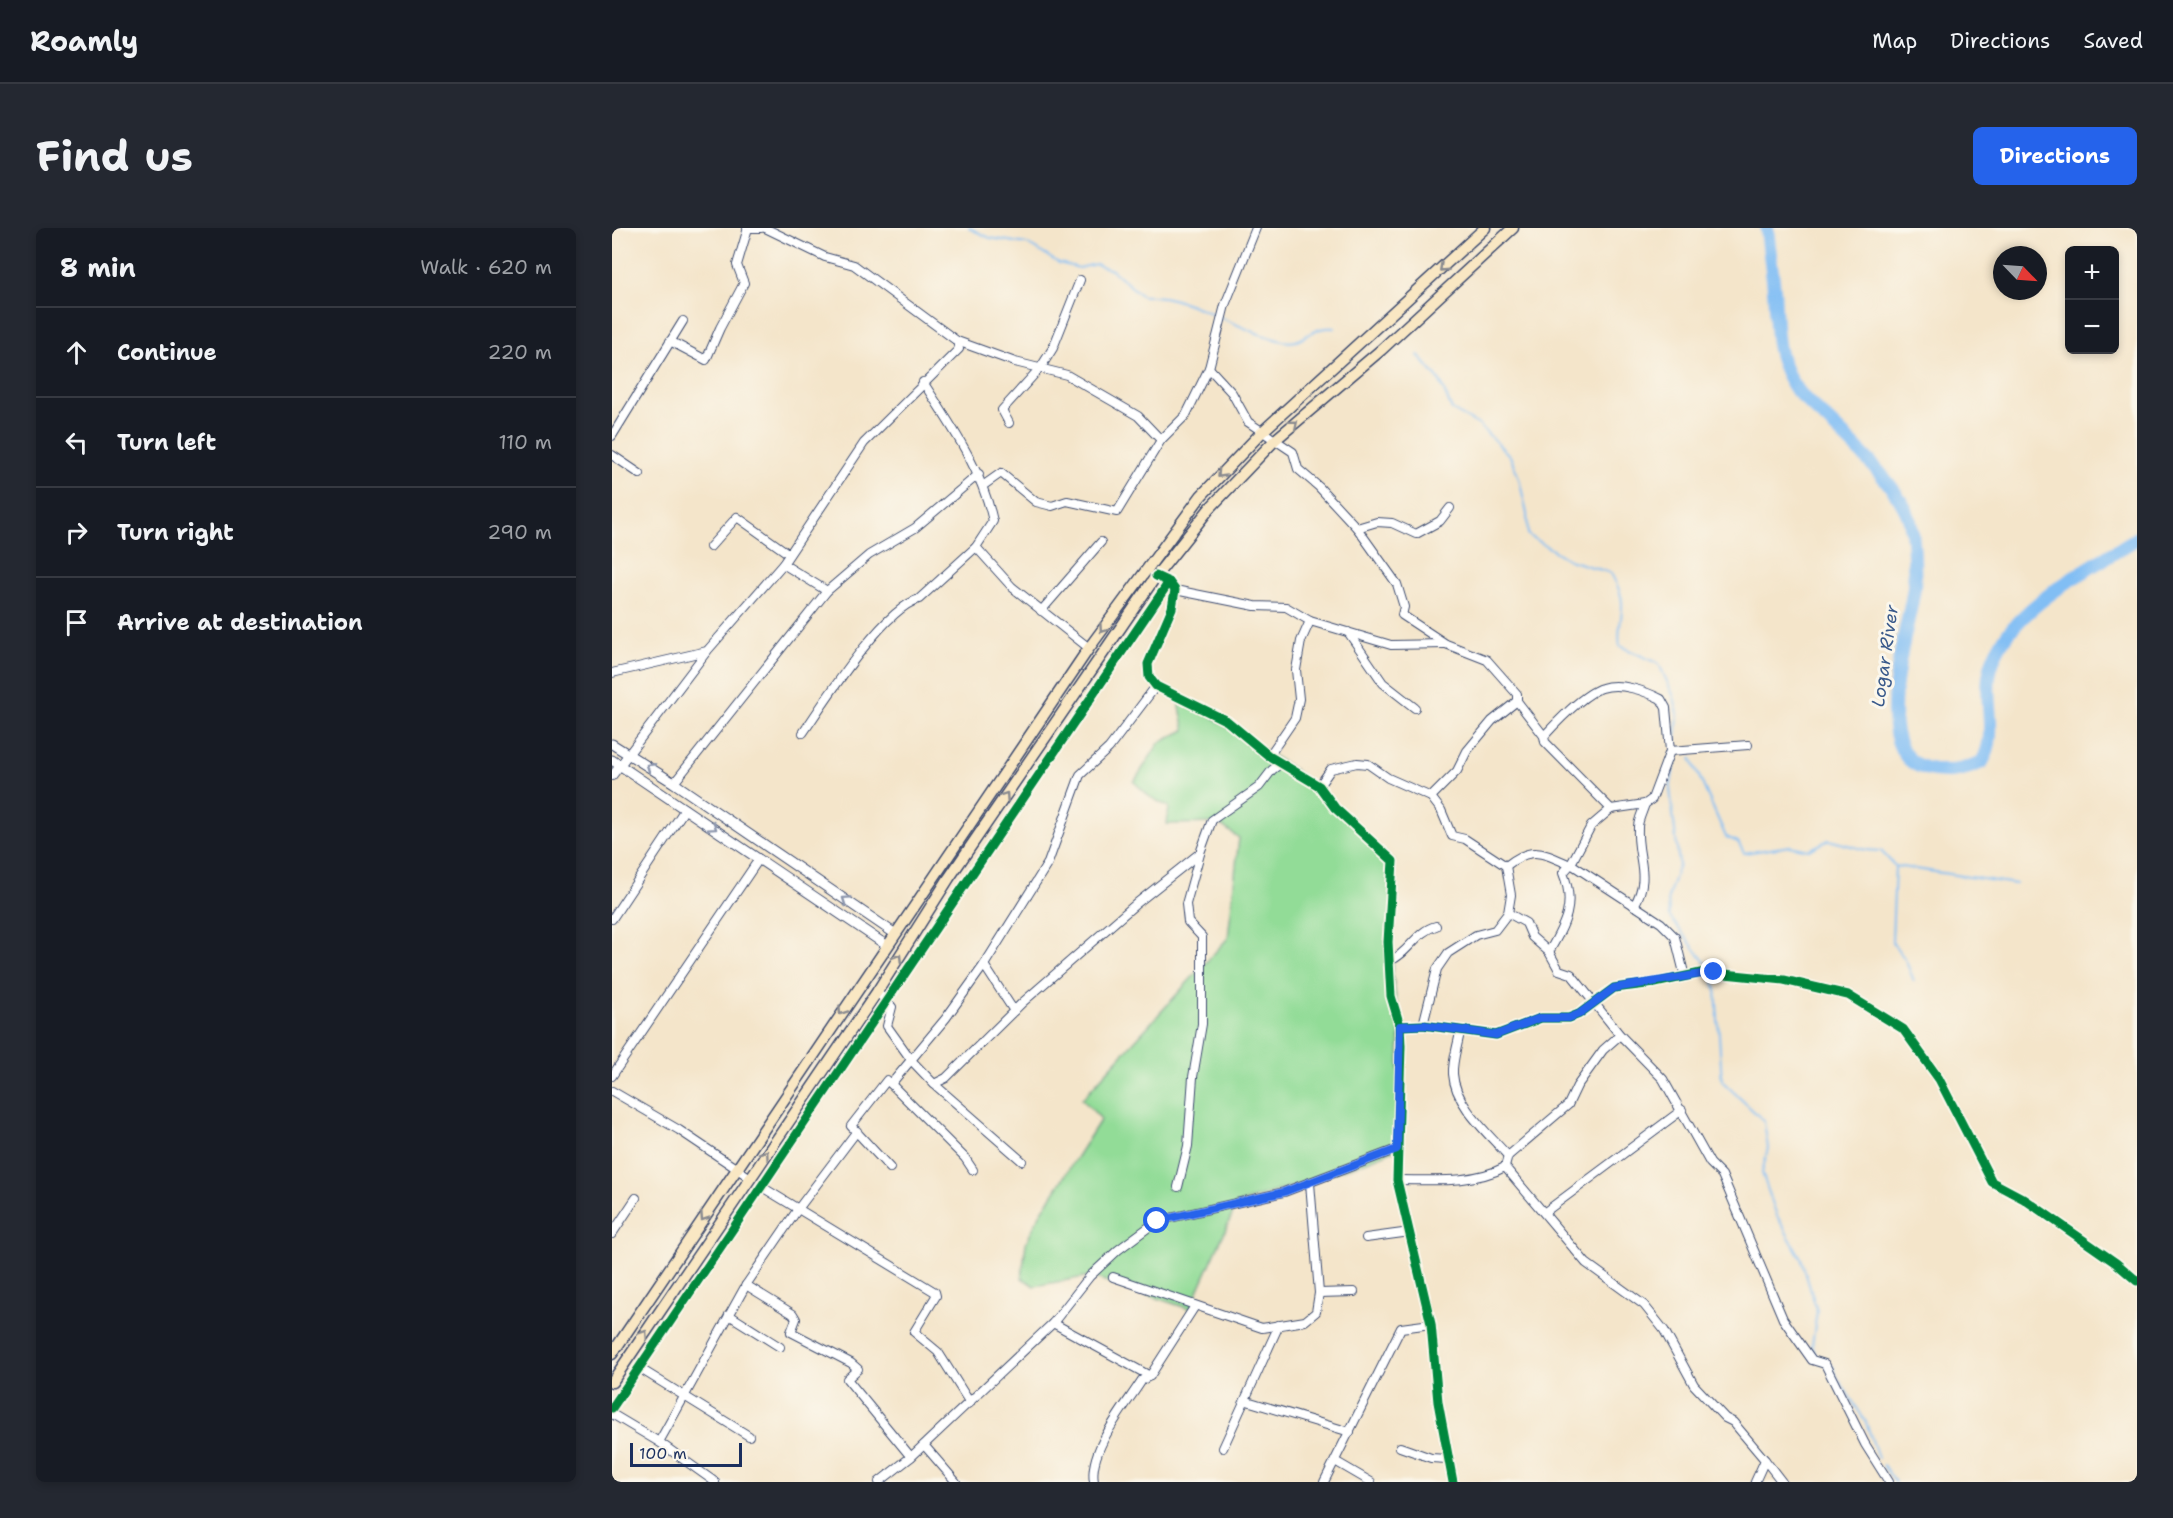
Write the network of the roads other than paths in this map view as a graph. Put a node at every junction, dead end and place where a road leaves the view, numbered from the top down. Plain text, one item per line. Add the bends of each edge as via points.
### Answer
1 (747, 228) edge
2 (763, 228) edge
3 (1256, 228) edge
4 (1485, 228) edge
5 (1513, 228) edge
6 (1080, 280) dead end
7 (683, 321) dead end
8 (670, 341) junction
9 (957, 341) junction
10 (1041, 366) junction
11 (1209, 368) junction
12 (923, 382) junction
13 (1009, 423) dead end
14 (1262, 432) junction
15 (612, 436) edge
16 (1161, 440) junction
17 (1275, 440) junction
18 (612, 455) edge
19 (640, 474) dead end
20 (979, 474) junction
21 (984, 485) junction
22 (1450, 508) dead end
23 (1357, 528) junction
24 (1101, 542) dead end
25 (710, 547) dead end
26 (976, 547) junction
27 (789, 554) junction
28 (783, 564) junction
29 (1156, 576) junction
30 (1172, 586) junction
31 (827, 591) junction
32 (1041, 611) junction
33 (1310, 621) junction
34 (1348, 632) junction
35 (1446, 644) junction
36 (1089, 648) junction
37 (707, 651) junction
38 (612, 673) edge
39 (1156, 686) junction
40 (1517, 701) junction
41 (1415, 708) dead end
42 (803, 733) dead end
43 (1544, 736) junction
44 (612, 744) edge
45 (1748, 745) dead end
46 (1674, 751) junction
47 (629, 754) junction
48 (1269, 756) junction
49 (1280, 764) junction
50 (614, 769) edge
51 (674, 783) junction
52 (1319, 786) junction
53 (1431, 797) junction
54 (1645, 804) junction
55 (685, 809) junction
56 (1611, 809) junction
57 (1200, 854) junction
58 (759, 859) junction
59 (1569, 864) junction
60 (1506, 866) junction
61 (1634, 906) junction
62 (1508, 913) junction
63 (612, 919) edge
64 (1436, 926) dead end
65 (894, 933) junction
66 (886, 945) junction
67 (1549, 952) junction
68 (1390, 961) junction
69 (984, 965) junction
70 (1685, 977) junction
71 (877, 992) junction
72 (887, 1002) junction
73 (1594, 1003) junction
74 (1014, 1011) junction
75 (1424, 1025) junction
76 (1400, 1026) junction
77 (1460, 1032) junction
78 (1620, 1035) junction
79 (912, 1061) junction
80 (612, 1076) edge
81 (891, 1084) junction
82 (934, 1084) junction
83 (612, 1091) edge
84 (1682, 1110) junction
85 (857, 1131) junction
86 (1397, 1149) junction
87 (1508, 1156) junction
88 (1022, 1161) dead end
89 (1504, 1167) junction
90 (736, 1168) junction
91 (890, 1168) dead end
92 (973, 1170) dead end
93 (749, 1177) junction
94 (1397, 1180) junction
95 (1310, 1183) junction
96 (762, 1187) junction
97 (1178, 1187) dead end
98 (636, 1198) dead end
99 (798, 1209) junction
100 (1545, 1212) junction
101 (1410, 1232) junction
102 (612, 1234) edge
103 (1366, 1238) dead end
104 (1113, 1277) dead end
105 (2137, 1281) edge
106 (746, 1285) junction
107 (1354, 1292) dead end
108 (1319, 1293) junction
109 (1195, 1306) junction
110 (729, 1315) junction
111 (1053, 1323) junction
112 (1431, 1324) junction
113 (1280, 1325) junction
114 (780, 1347) dead end
115 (612, 1354) edge
116 (639, 1368) junction
117 (1150, 1376) junction
118 (612, 1382) edge
119 (684, 1394) junction
120 (1246, 1401) junction
121 (970, 1403) junction
122 (612, 1408) edge
123 (612, 1414) edge
124 (1350, 1432) junction
125 (749, 1436) dead end
126 (659, 1442) junction
127 (924, 1445) junction
128 (1401, 1447) dead end
129 (1223, 1448) dead end
130 (911, 1457) junction
131 (1447, 1459) junction
132 (1765, 1460) junction
133 (1335, 1461) junction
134 (716, 1482) edge
135 (879, 1482) edge
136 (956, 1482) edge
137 (1094, 1482) edge
138 (1324, 1482) edge
139 (1371, 1482) edge
140 (1453, 1482) edge
141 (1755, 1482) edge
142 (1782, 1482) edge
143 (1889, 1482) edge

1 - 2 street
1 - 8 street via 737,265 744,283 706,360
2 - 9 street via 854,266
3 - 11 street via 1225,305
4 -> 14 main road
17 -> 5 main road via 1381,350
6 - 10 street via 1058,338
7 - 8 street
8 - 15 street
9 - 10 street via 1015,362
9 - 12 street via 959,349
10 - 13 street via 1002,410
10 - 16 street via 1067,375 1138,416
11 - 14 street via 1232,393 1248,422
11 - 16 street via 1186,415
12 - 20 street
12 - 27 street via 864,443
14 - 17 street
14 -> 36 main road via 1200,496
16 - 21 street via 1117,512 1067,501 1052,506 1036,502 1001,473
17 - 23 street via 1293,452 1298,469
17 - 29 main road via 1210,508
18 - 19 street
20 - 21 street
20 - 31 street via 915,528 868,555
21 - 26 street via 993,521
22 - 23 street via 1440,521 1416,534 1377,522
23 - 35 street via 1397,584 1404,607 1402,615
24 - 32 street
25 - 27 street via 737,517
26 - 32 street via 1012,587
26 - 42 street via 919,599 891,618 840,679
27 - 28 street
28 - 31 street
28 - 37 street
29 - 30 street
71 -> 29 main road via 949,878
30 - 33 street via 1255,606 1286,607
30 - 39 street via 1172,608 1148,664 1149,677
30 - 72 street
31 - 51 street
32 - 36 street
33 - 34 street
33 - 48 street via 1301,641 1296,670 1299,699 1295,718
34 - 35 street via 1391,645
34 - 41 street via 1383,683
35 - 40 street via 1487,660 1517,694
36 - 65 main road
37 - 38 street
37 - 47 street
39 - 48 street via 1227,721
39 - 69 street via 1109,748 1080,775 1048,863
40 - 43 street
40 - 53 street via 1492,721 1467,751 1457,771
43 - 46 street via 1601,688 1632,689 1661,699
43 - 56 street via 1545,742
44 - 47 street
45 - 46 street
46 - 54 street via 1652,799
47 - 50 street
51 -> 47 street
48 - 49 street
49 - 52 street
49 - 57 street via 1259,787 1212,820
50 - 55 street
65 -> 51 street
52 - 53 street via 1331,769 1368,764 1388,778
52 - 68 street via 1335,807 1393,861
53 - 60 street via 1452,836 1465,839
54 - 56 street
54 - 61 street via 1637,825 1643,891
55 -> 58 street
55 - 63 street
56 - 59 street via 1591,826
57 - 74 street via 1137,903
57 - 97 street via 1186,904 1188,922 1202,937 1203,1024 1193,1077 1188,1146
58 - 66 street
58 - 80 street
59 - 60 street via 1542,852 1520,854
59 - 61 street
59 - 67 street via 1563,873 1568,886 1567,918
60 - 62 street via 1511,895
61 - 70 street via 1675,937
62 - 67 street via 1526,923 1532,937
62 - 75 street via 1495,930 1476,935 1448,953 1437,969
64 - 68 street via 1424,929 1401,956
65 - 66 main road
66 -> 90 main road
67 - 73 street via 1559,970 1571,974
68 - 76 street via 1391,996
69 - 74 street
69 - 79 street
70 - 73 street via 1614,988
70 - 105 street via 1709,972 1821,986 1848,995 1903,1029 1939,1079 1992,1182 2024,1199
71 - 72 street
93 -> 71 main road
72 - 79 street via 892,1007 887,1026
72 - 96 street
73 - 77 street via 1569,1018 1540,1018 1496,1035
73 - 78 street
74 - 82 street
75 - 76 street
75 - 77 street
76 - 86 street
77 - 87 street via 1452,1073 1457,1092
78 - 84 street via 1663,1078
78 - 87 street via 1603,1050 1576,1086 1568,1105
79 - 81 street
79 - 82 street
81 - 85 street via 887,1080 851,1126
81 - 92 street
82 - 88 street
83 - 90 street
84 - 100 street
84 - 143 street via 1710,1163 1722,1175 1787,1326 1812,1360 1825,1364
85 - 91 street
85 - 99 street
86 - 94 street
86 - 95 street
87 - 89 street
89 - 94 street via 1489,1176
89 - 100 street
90 - 93 street
90 -> 115 main road
118 -> 93 main road
94 - 101 street
95 - 108 street
95 - 111 street via 1242,1203 1157,1221 1090,1276
96 - 99 street
96 - 116 street
98 - 102 street
99 - 106 street
99 - 121 street via 935,1292 914,1332 938,1352
100 - 132 street via 1586,1263 1644,1305 1664,1330 1694,1385
101 - 103 street
101 - 112 street
104 - 109 street
106 - 110 street
106 - 130 street via 792,1314 796,1319 791,1332 858,1369 847,1379
107 - 108 street
108 - 113 street via 1316,1312 1305,1322
109 - 113 street via 1262,1328
109 - 117 street
110 - 114 street
110 - 119 street
111 - 117 street
111 - 121 street
112 - 124 street via 1401,1328
112 - 131 street
113 - 120 street
116 - 119 street
116 - 122 street
117 - 137 street via 1142,1380 1098,1450 1091,1469
119 - 125 street
119 - 126 street
120 - 124 street
120 - 129 street
121 - 127 street
123 - 126 street
124 - 133 street
126 - 134 street
127 - 130 street
127 - 136 street
128 - 131 street via 1431,1458
130 - 135 street
131 - 140 street
132 - 141 street
132 - 142 street
133 - 138 street
133 - 139 street

